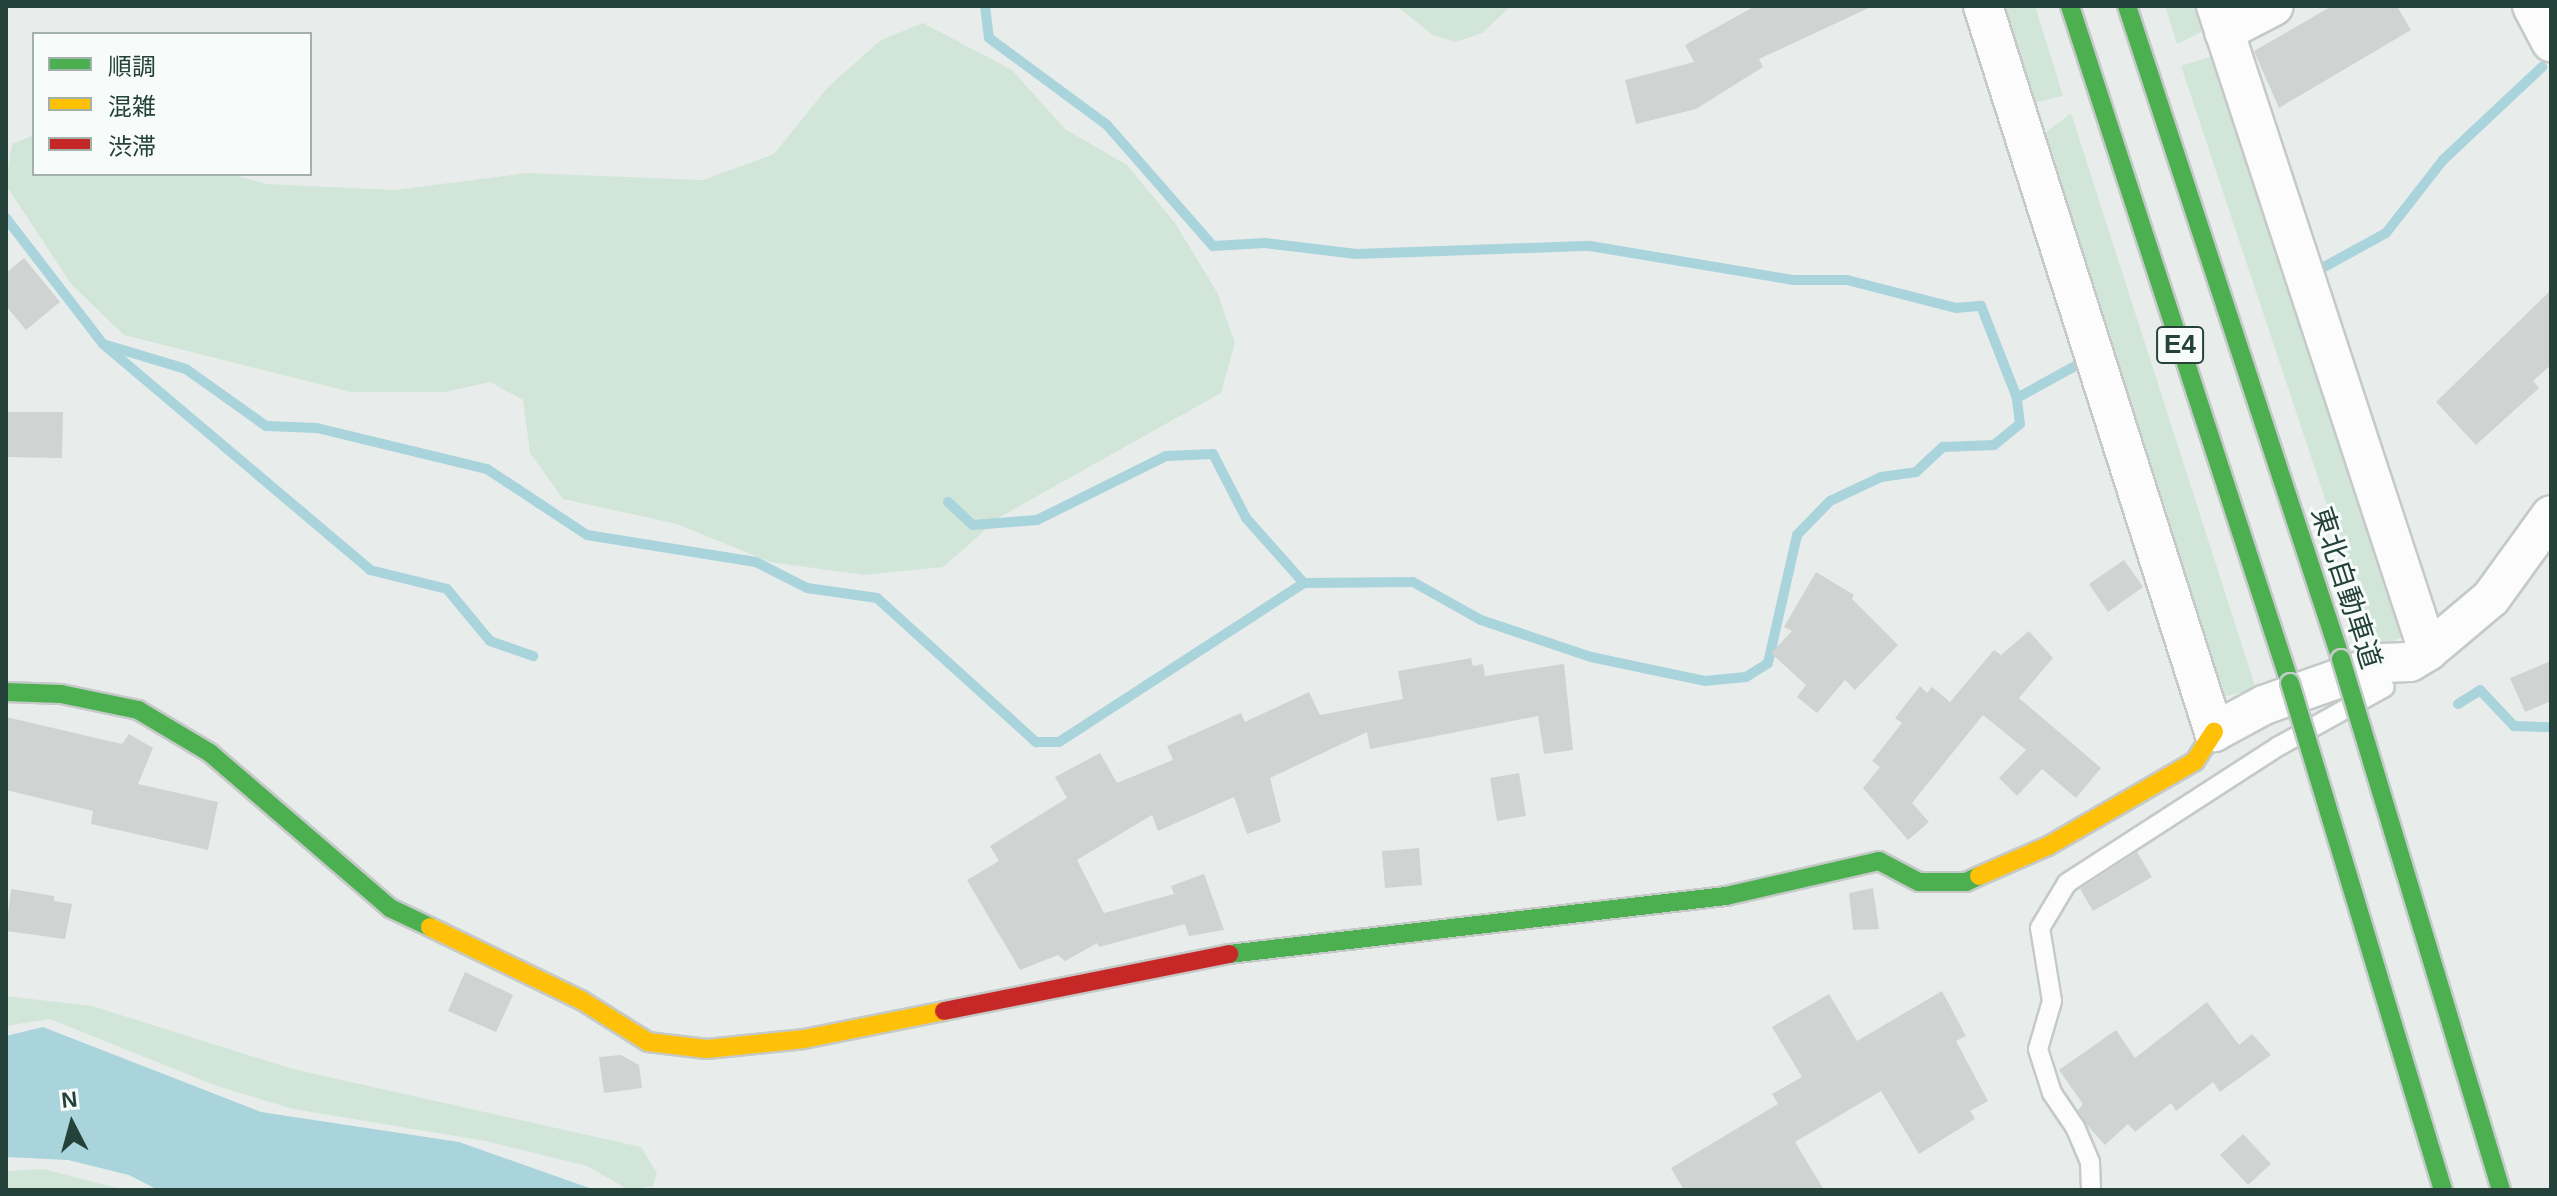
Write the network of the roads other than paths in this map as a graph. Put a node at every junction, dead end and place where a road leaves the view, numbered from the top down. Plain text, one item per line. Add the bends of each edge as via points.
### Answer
1 (1983, 6) edge
2 (2070, 6) edge
3 (2127, 6) edge
4 (2274, 6) edge
5 (2532, 6) edge
6 (2220, 19) edge
7 (2551, 42) edge
8 (2551, 515) edge
9 (2407, 667) junction
10 (6, 692) edge
11 (2214, 732) junction
12 (2091, 1190) edge
13 (2443, 1190) edge
14 (2501, 1190) edge

1 - 11 street
2 - 13 main road, E4, bridge via 2290,683
3 - 14 main road, 東北自動車道 / E4, bridge via 2341,659
4 - 6 street
5 - 7 street
6 - 9 street
8 - 9 street via 2491,598
9 - 11 street via 2382,663 2278,700
9 - 12 lane via 2113,850 2060,894 2040,928 2052,1001 2038,1049 2052,1093 2090,1162
10 - 11 main road via 61,694 138,710 210,753 390,908 581,1000 648,1042 707,1049 804,1039 1224,955 1726,896 1879,861 1919,882 1966,882 2048,846 2195,761

